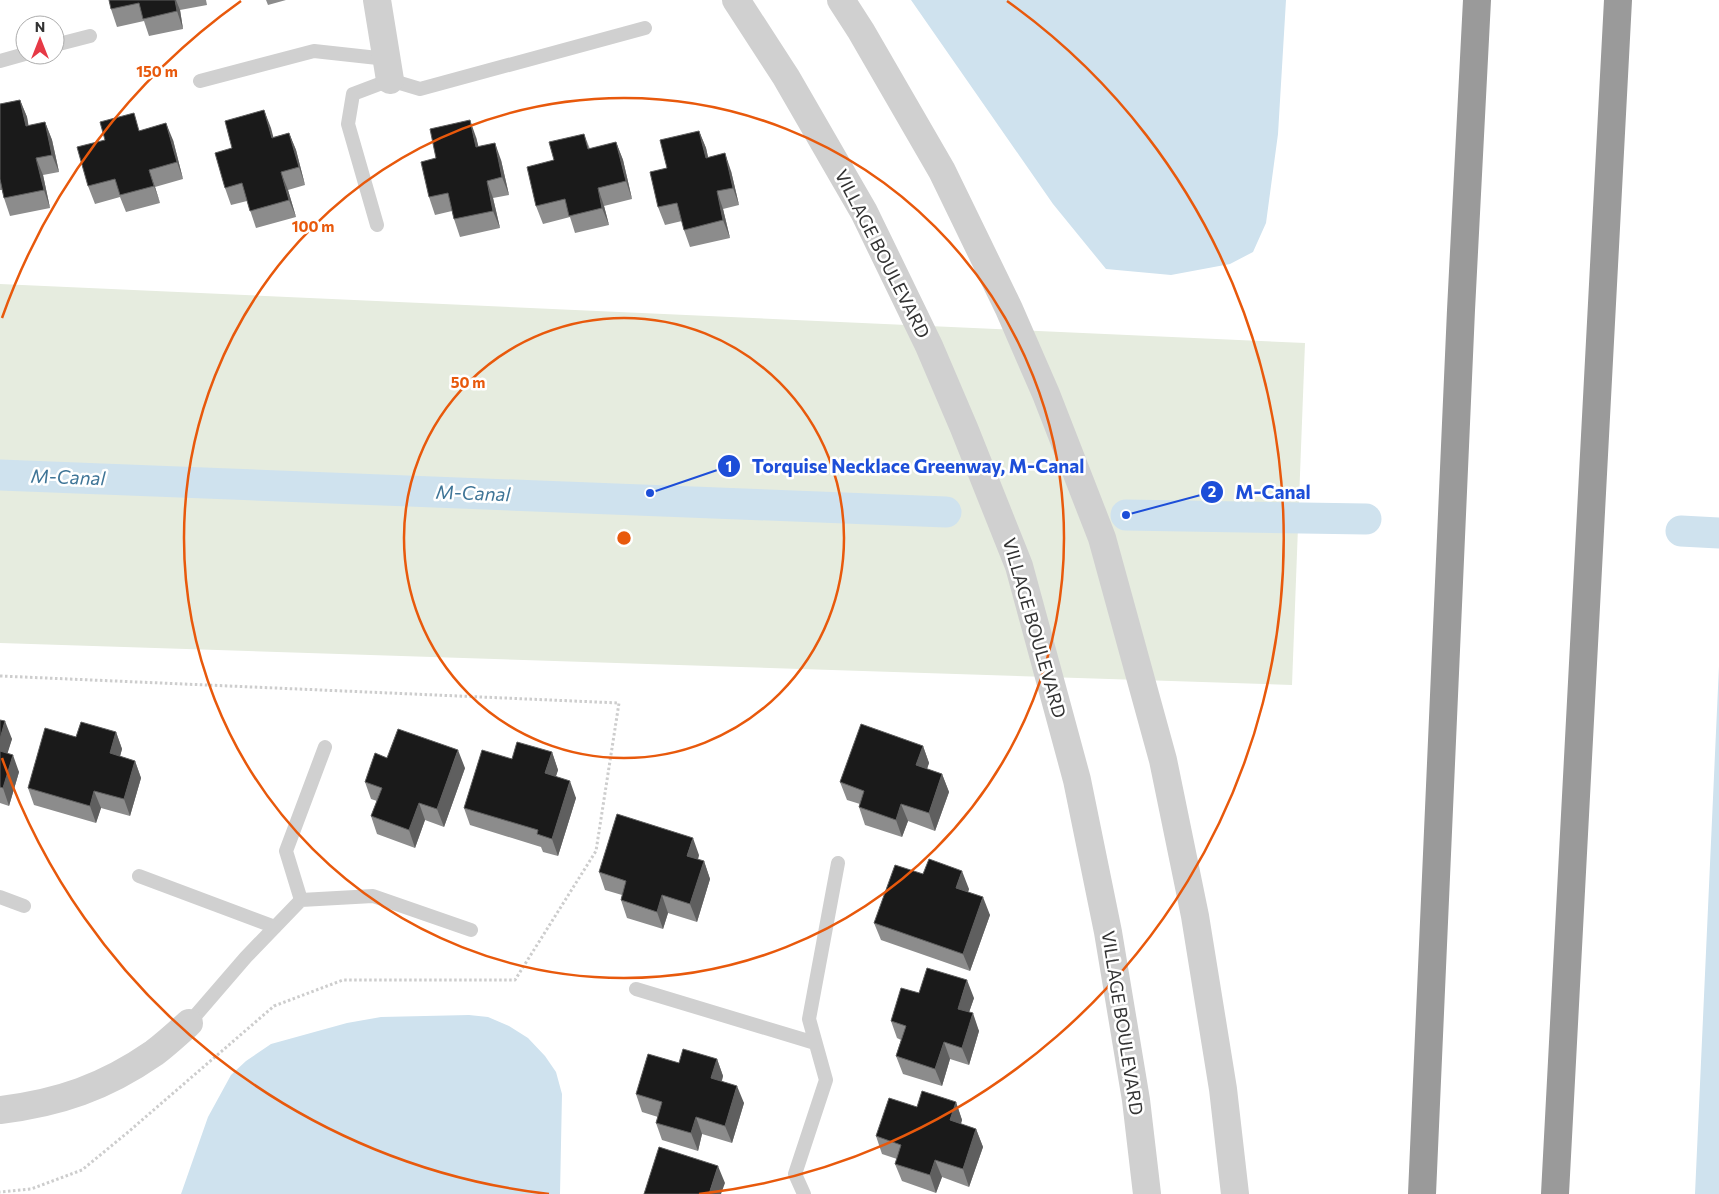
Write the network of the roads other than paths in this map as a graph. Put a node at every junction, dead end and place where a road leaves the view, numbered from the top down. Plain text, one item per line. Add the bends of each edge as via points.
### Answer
1 (377, 0) edge
2 (736, 0) edge
3 (841, 0) edge
4 (1477, 0) edge
5 (1618, 0) edge
6 (645, 28) dead end
7 (90, 36) dead end
8 (65, 42) edge
9 (15, 56) edge
10 (0, 60) edge
11 (388, 70) junction
12 (200, 81) dead end
13 (377, 225) dead end
14 (325, 747) dead end
15 (838, 863) dead end
16 (139, 876) dead end
17 (0, 897) edge
18 (301, 900) junction
19 (24, 906) dead end
20 (275, 927) junction
21 (471, 930) dead end
22 (636, 989) dead end
23 (189, 1023) joint
24 (816, 1043) junction
25 (0, 1110) edge
26 (804, 1194) edge
27 (1147, 1194) edge
28 (1235, 1194) edge
29 (1422, 1194) edge
30 (1555, 1194) edge

1 - 11 street
2 - 27 street, VILLAGE BOULEVARD via 786,77 864,212 929,346 1019,566 1077,780 1108,932 1136,1100
3 - 28 street via 942,172 1010,309 1102,538 1163,760 1195,916 1222,1079
4 - 29 highway via 1460,310
5 - 30 highway
6 - 11 lane via 420,88
7 - 8 lane
9 - 10 lane
11 - 12 lane via 314,51
11 - 13 lane via 352,94 348,124
14 - 18 lane via 286,852
15 - 24 lane via 809,1019
16 - 20 lane
17 - 19 lane
18 - 20 lane
18 - 21 lane via 373,896
20 - 23 lane
22 - 24 lane
23 - 25 street via 155,1052 117,1077 75,1095
24 - 26 lane via 826,1080 795,1174

